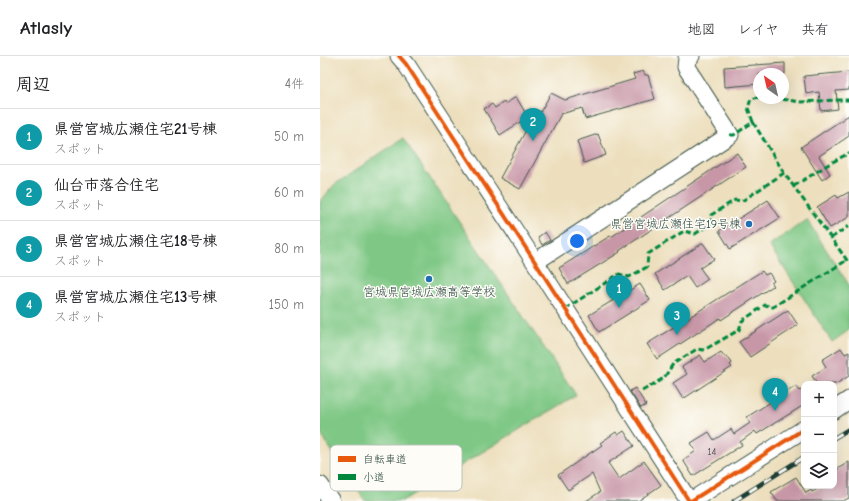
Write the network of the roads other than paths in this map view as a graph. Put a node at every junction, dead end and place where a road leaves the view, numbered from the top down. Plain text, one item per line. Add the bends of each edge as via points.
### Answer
1 (399, 56) edge
2 (691, 56) edge
3 (535, 262) junction
4 (849, 400) edge
5 (837, 408) edge
6 (801, 431) edge
7 (320, 485) edge
8 (331, 501) edge
9 (690, 501) edge

1 - 3 street
2 - 3 street via 687,58 686,67 730,135
3 - 9 street
4 - 5 street
6 - 9 street
7 - 8 street

